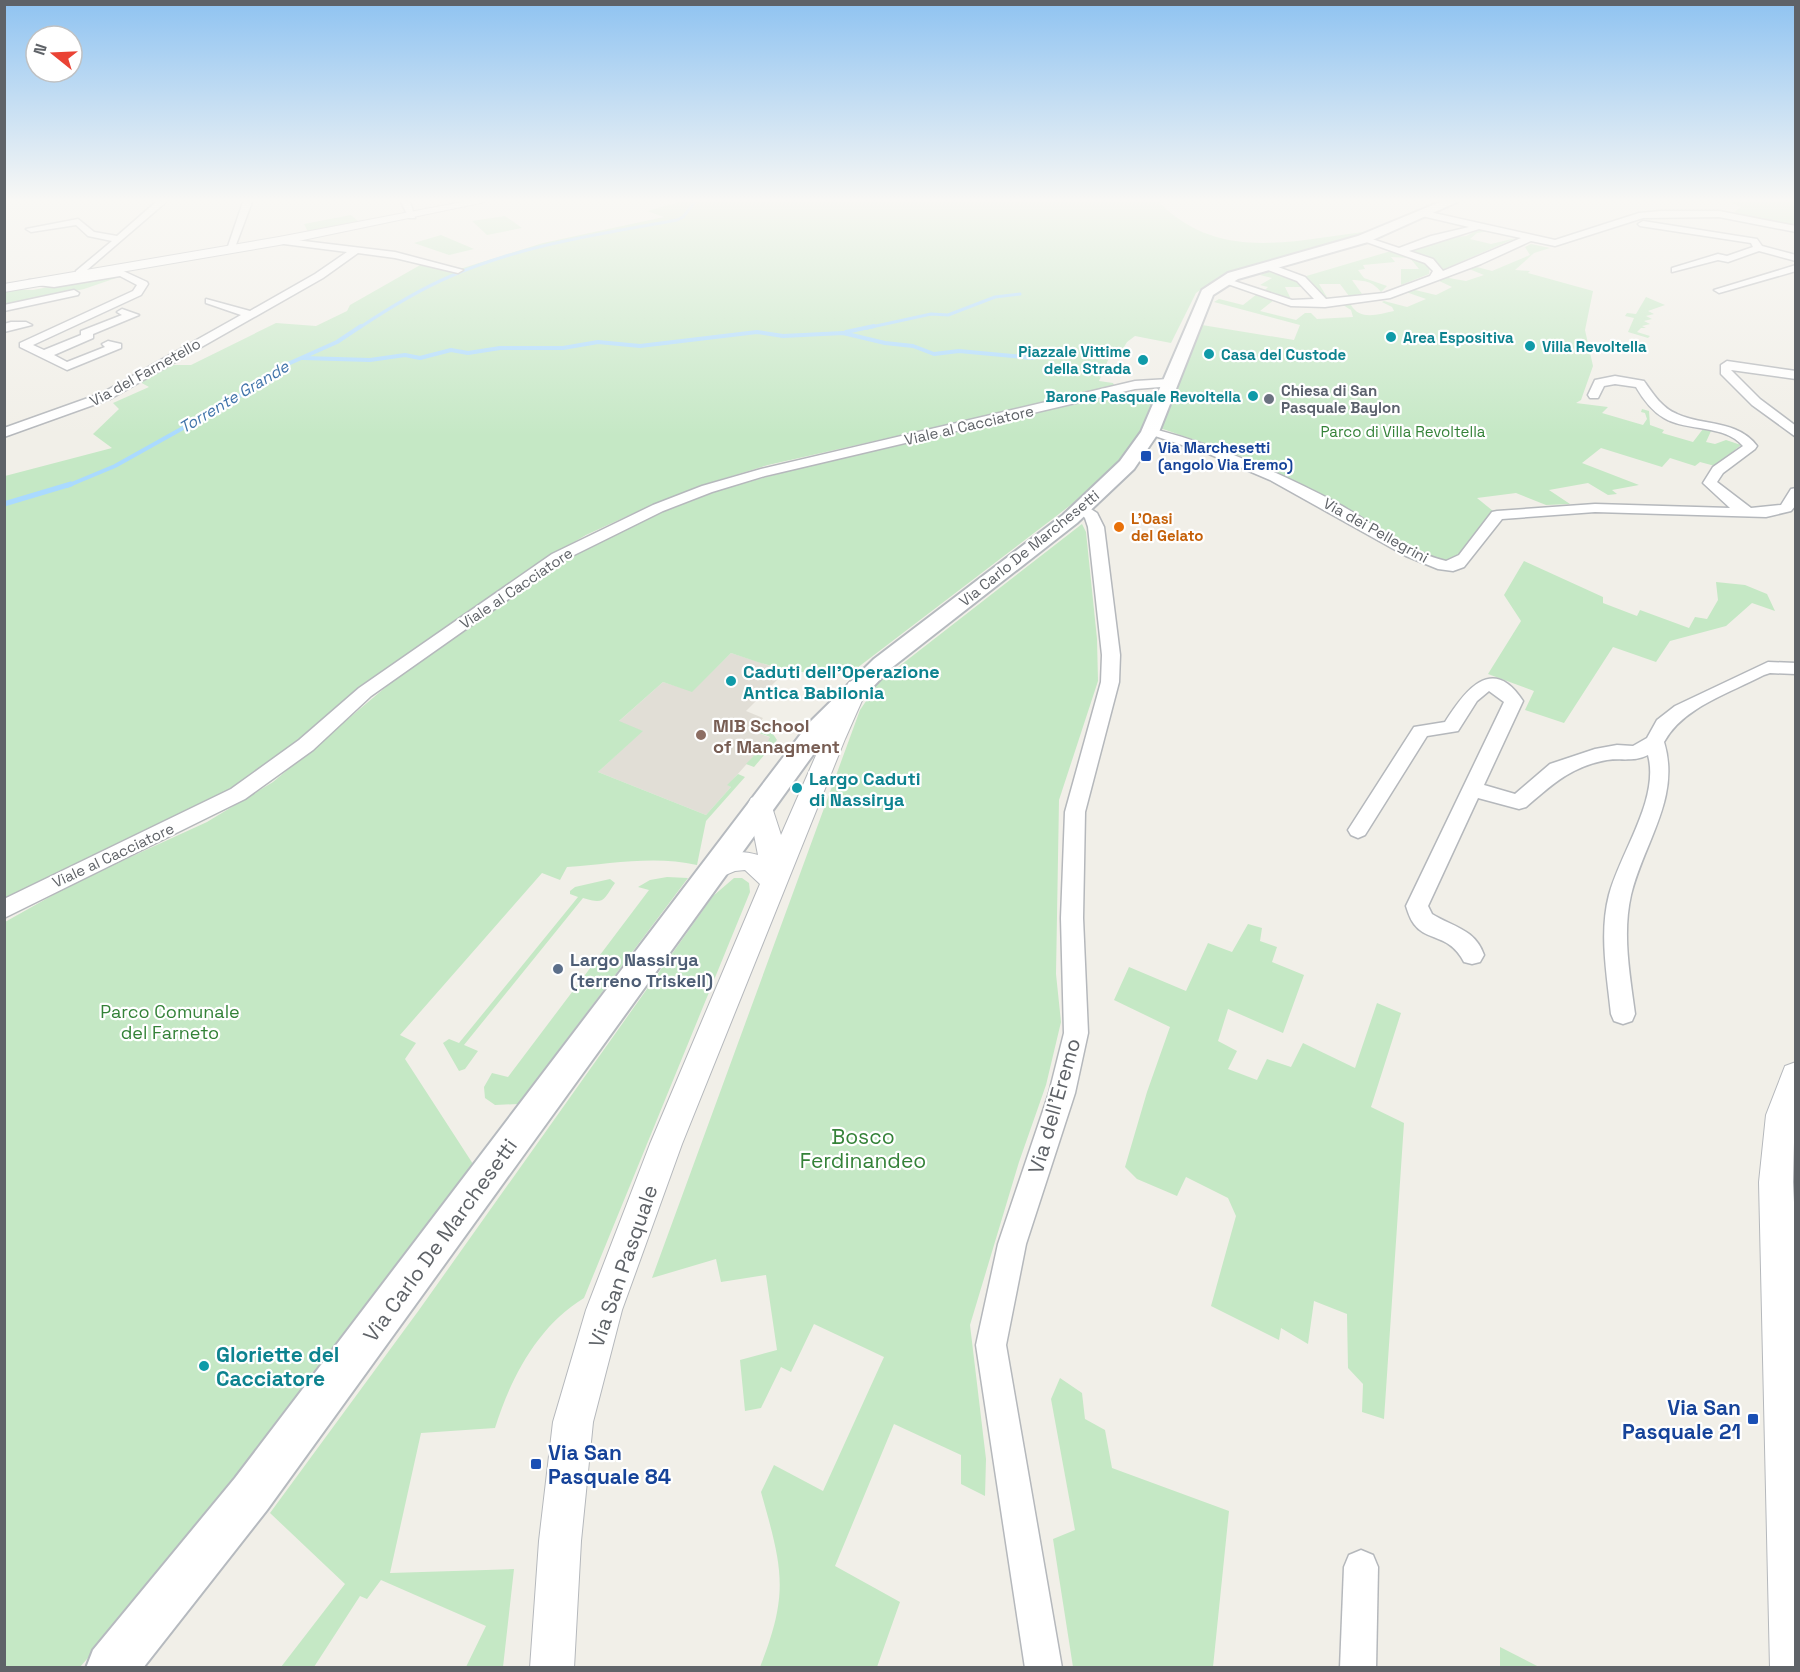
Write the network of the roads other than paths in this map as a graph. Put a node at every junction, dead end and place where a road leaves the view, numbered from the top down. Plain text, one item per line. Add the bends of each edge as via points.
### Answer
1 (43, 280) edge
2 (76, 280) edge
3 (121, 280) edge
4 (134, 280) edge
5 (312, 280) edge
6 (1301, 280) edge
7 (1425, 280) edge
8 (1754, 280) edge
9 (1224, 281) joint
10 (33, 282) junction
11 (4, 288) edge
12 (1719, 290) dead end
13 (210, 301) dead end
14 (1325, 304) junction
15 (4, 308) edge
16 (122, 312) dead end
17 (249, 314) junction
18 (26, 325) dead end
19 (4, 329) edge
20 (108, 344) dead end
21 (43, 355) junction
22 (1796, 375) edge
23 (1168, 387) junction
24 (1594, 395) dead end
25 (1150, 432) junction
26 (4, 433) edge
27 (1796, 434) edge
28 (1796, 492) edge
29 (1791, 507) edge
30 (1083, 508) junction
31 (1749, 513) junction
32 (1796, 669) edge
33 (857, 687) junction
34 (1654, 742) junction
35 (1472, 789) junction
36 (760, 804) junction
37 (1358, 830) dead end
38 (711, 872) junction
39 (774, 884) junction
40 (4, 909) edge
41 (1472, 955) dead end
42 (1623, 1014) dead end
43 (1796, 1076) edge
44 (1361, 1568) dead end
45 (111, 1668) edge
46 (552, 1668) edge
47 (1044, 1668) edge
48 (1358, 1668) edge
49 (1792, 1668) edge

1 - 10 street
2 - 10 street
3 - 15 street
4 - 21 street via 143,284 137,293 24,345
5 - 17 street, Via del Farnetello
6 - 14 street
7 - 14 street via 1380,297
8 - 12 street
9 - 14 street via 1291,303
9 - 23 main road, Via Carlo De Marchesetti via 1207,293 1201,303
10 - 11 street
13 - 17 street
16 - 21 street via 133,315 80,332 89,336
17 - 26 street, Via del Farnetello via 106,396
18 - 19 street
20 - 21 street via 117,346 67,366
22 - 27 street via 1727,365 1725,371
23 - 25 main road, Via Carlo De Marchesetti
23 - 40 street, Viale al Cacciatore via 1121,389 761,473 648,512 577,546 540,569 365,692 306,745 238,794
24 - 31 street via 1599,382 1606,380 1640,384 1669,415 1748,442 1748,449 1718,470 1710,483
25 - 30 main road, Via Carlo De Marchesetti via 1127,465
25 - 31 street, Via dei Pellegrini via 1187,440 1262,470 1408,550 1452,566 1462,562 1497,514 1595,508
28 - 29 street, Via dei Pellegrini
29 - 31 street, Via dei Pellegrini
30 - 33 main road, Via Carlo De Marchesetti
30 - 47 street, Via dell'Eremo via 1096,527 1111,673 1076,812 1072,918 1076,1033 1062,1093 1012,1244 992,1345
32 - 34 street via 1768,667 1682,710 1664,724
33 - 36 main road, Via Carlo De Marchesetti via 819,728
33 - 39 street, Via San Pasquale
34 - 35 street via 1636,753 1595,756 1557,769 1520,802
34 - 42 street via 1659,753 1659,779 1648,825 1619,895 1618,962
35 - 37 street via 1514,700 1490,684 1473,692 1451,727 1421,731
35 - 41 street via 1417,910 1429,925 1466,942
36 - 38 main road, Via Carlo De Marchesetti
36 - 39 street via 770,843
38 - 39 street via 726,862 750,860 761,866
38 - 45 main road, Via Carlo De Marchesetti via 251,1494
39 - 46 street, Via San Pasquale via 666,1144 604,1310 573,1422
43 - 49 street via 1782,1115 1776,1182
44 - 48 street

